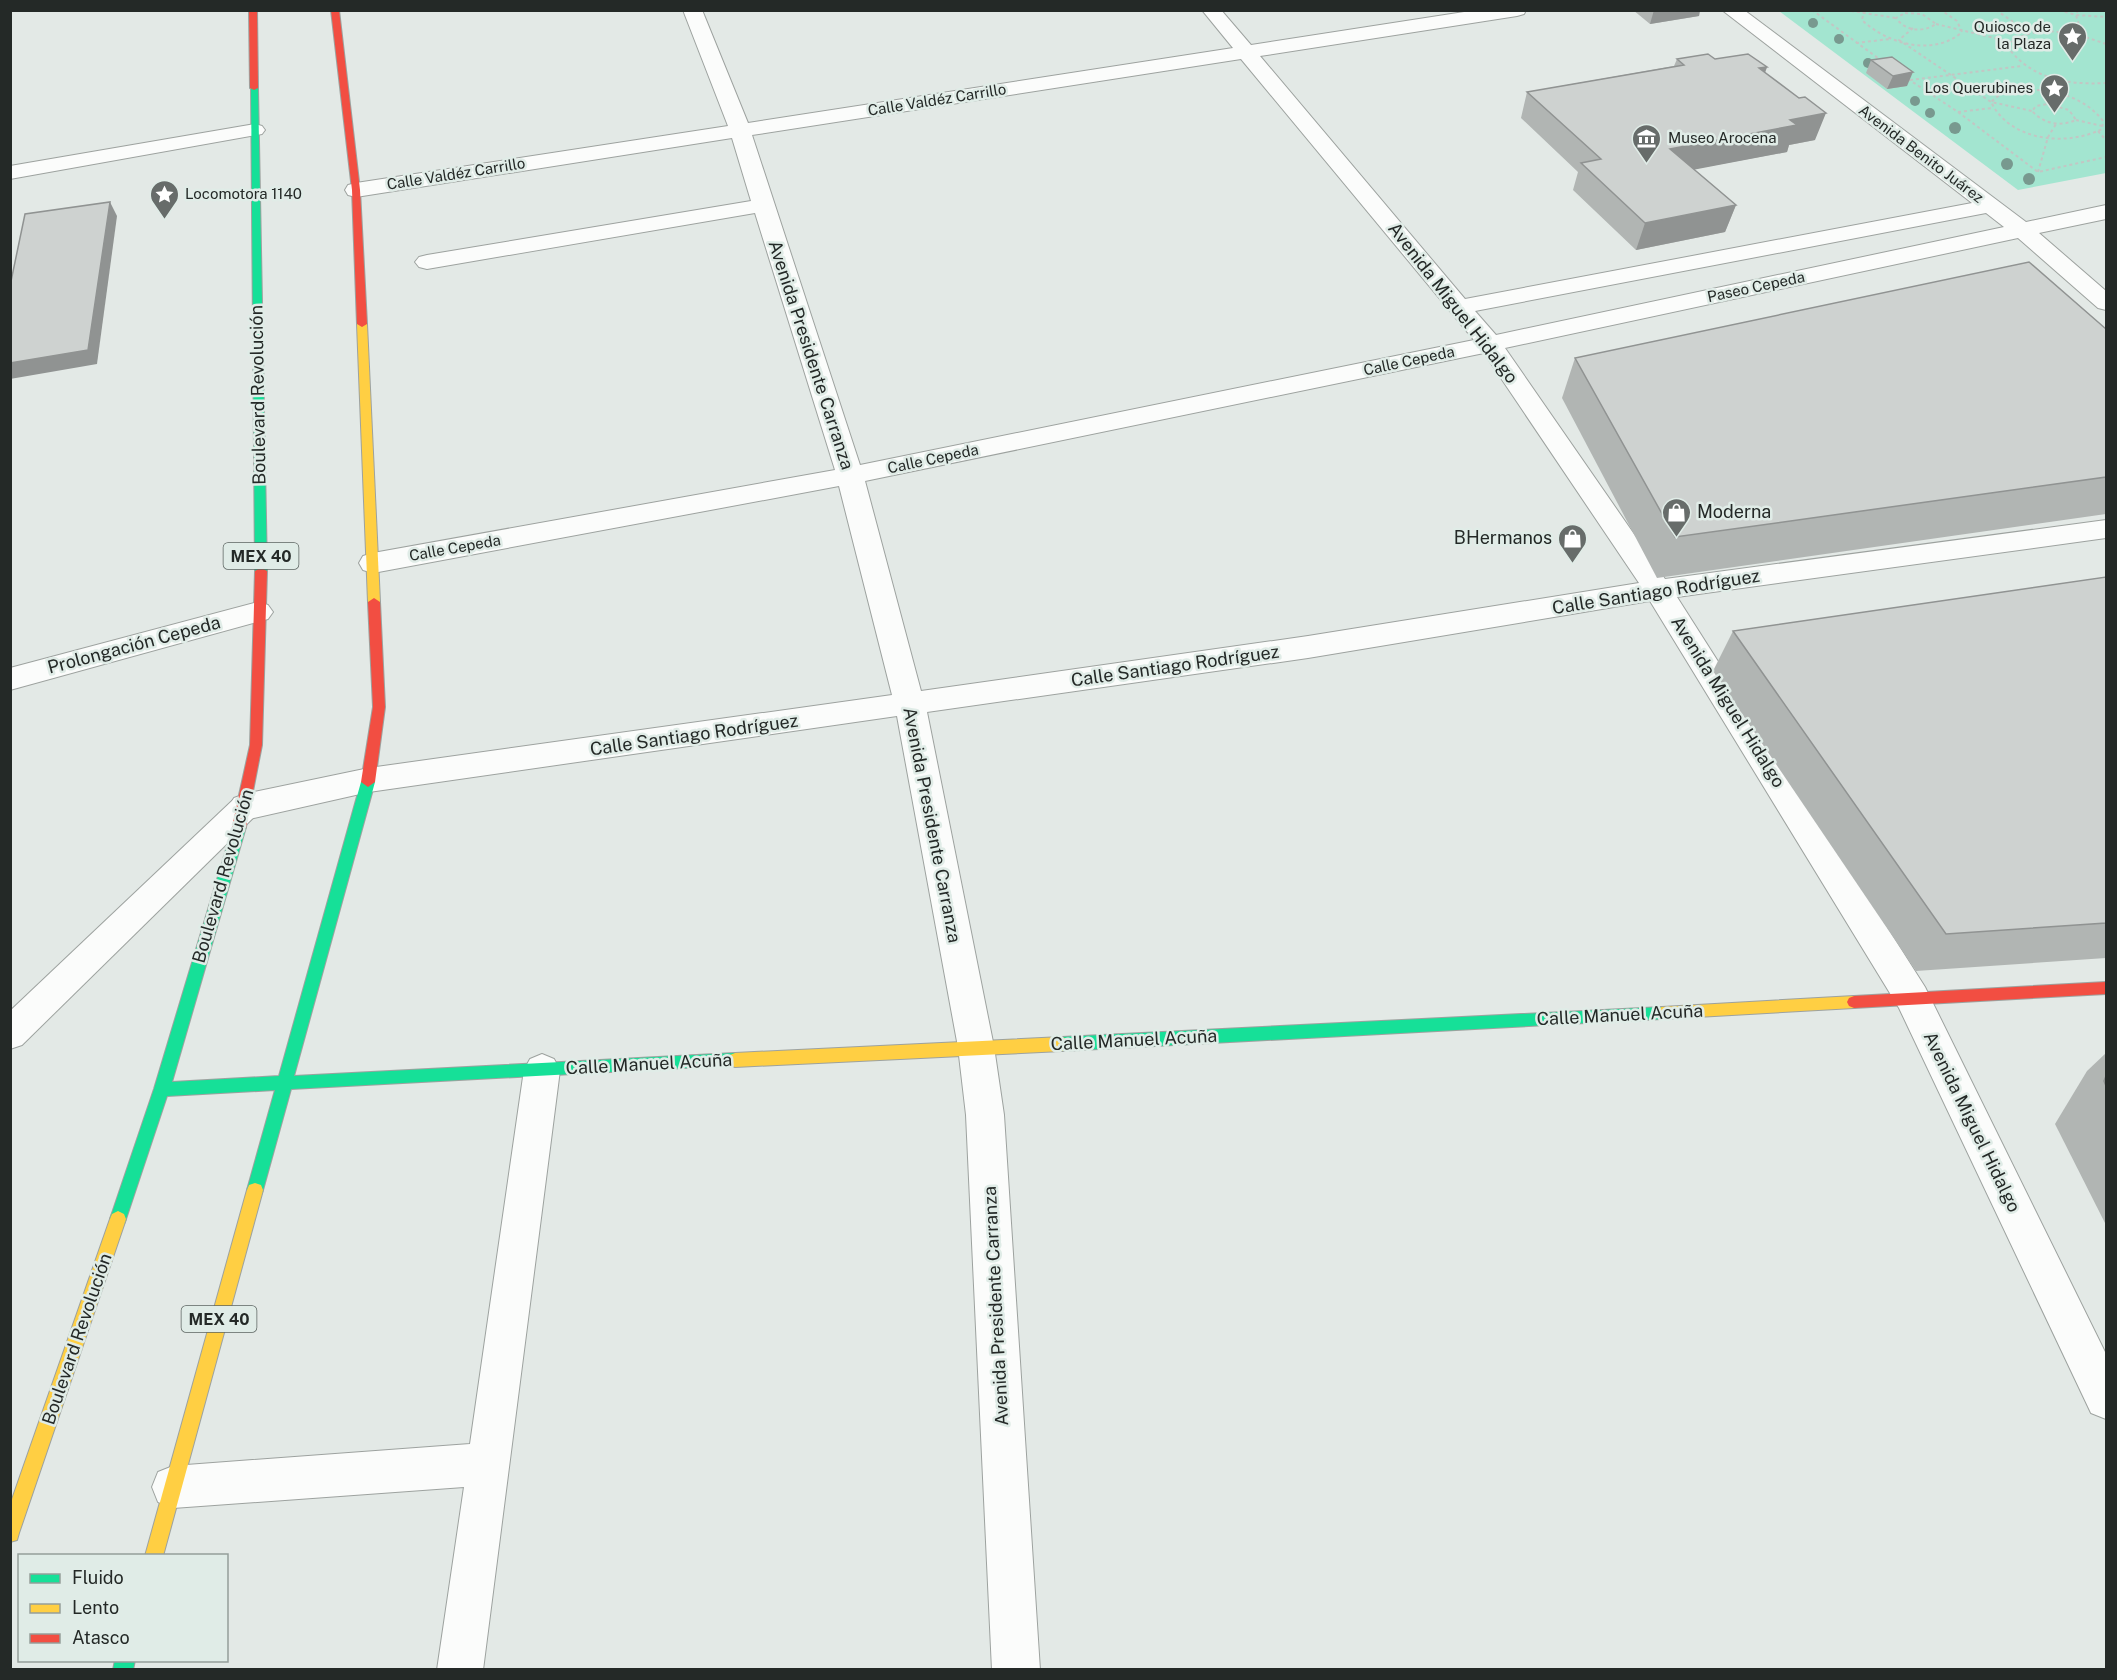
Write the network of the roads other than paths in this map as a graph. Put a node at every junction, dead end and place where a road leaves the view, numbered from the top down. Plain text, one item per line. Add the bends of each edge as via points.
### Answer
1 (253, 10) edge
2 (335, 10) edge
3 (692, 10) edge
4 (1211, 10) edge
5 (1517, 10) edge
6 (1731, 10) edge
7 (1247, 52) junction
8 (255, 130) junction
9 (740, 130) junction
10 (10, 172) edge
11 (356, 190) junction
12 (764, 205) junction
13 (1990, 206) junction
14 (2106, 212) edge
15 (2021, 229) junction
16 (427, 262) dead end
17 (2106, 303) edge
18 (1460, 307) junction
19 (1490, 344) junction
20 (850, 476) junction
21 (2106, 529) edge
22 (373, 563) junction
23 (1658, 590) junction
24 (258, 612) junction
25 (10, 679) edge
26 (910, 705) junction
27 (369, 780) junction
28 (245, 807) junction
29 (2106, 988) edge
30 (1912, 998) junction
31 (10, 1034) edge
32 (976, 1047) junction
33 (542, 1070) junction
34 (284, 1083) junction
35 (162, 1089) junction
36 (2106, 1398) edge
37 (489, 1464) junction
38 (173, 1487) junction
39 (10, 1533) edge
40 (155, 1554) edge
41 (460, 1670) edge
42 (1016, 1670) edge

1 - 8 main road, Boulevard Revolución / MEX 40
2 - 11 main road, MEX 40
3 - 9 street, Avenida Presidente Carranza
4 - 7 street, Avenida Miguel Hidalgo
5 - 7 street, Calle Valdéz Carrillo
6 - 13 street, Avenida Benito Juárez
7 - 9 street, Calle Valdéz Carrillo
7 - 18 street, Avenida Miguel Hidalgo
8 - 10 street
8 - 24 main road, Boulevard Revolución / MEX 40 via 261,588
9 - 11 street, Calle Valdéz Carrillo
9 - 12 street, Avenida Presidente Carranza
11 - 22 main road, MEX 40
12 - 16 street
12 - 20 street, Avenida Presidente Carranza
13 - 15 street, Avenida Benito Juárez
13 - 18 street, Paseo Cepeda
14 - 15 street
15 - 17 street, Avenida Benito Juárez
15 - 19 street, Paseo Cepeda
18 - 19 street, Avenida Miguel Hidalgo
19 - 20 street, Calle Cepeda
19 - 23 street, Avenida Miguel Hidalgo
20 - 22 street, Calle Cepeda
20 - 26 street, Avenida Presidente Carranza
21 - 23 street, Calle Santiago Rodríguez
22 - 27 main road, MEX 40 via 379,708
23 - 26 street, Calle Santiago Rodríguez via 1308,647
23 - 30 street, Avenida Miguel Hidalgo
24 - 25 street, Prolongación Cepeda
24 - 28 main road, Boulevard Revolución / MEX 40 via 256,745
26 - 27 street, Calle Santiago Rodríguez
26 - 32 street, Avenida Presidente Carranza
27 - 28 street, Calle Santiago Rodríguez
27 - 34 main road, MEX 40
28 - 31 lane
28 - 35 main road, Boulevard Revolución / MEX 40
29 - 30 main road, Calle Manuel Acuña
30 - 32 main road, Calle Manuel Acuña
30 - 36 street, Avenida Miguel Hidalgo
32 - 33 main road, Calle Manuel Acuña
32 - 42 street, Avenida Presidente Carranza via 985,1115
33 - 34 main road, Calle Manuel Acuña
33 - 37 lane
34 - 35 main road, Calle Manuel Acuña
34 - 38 main road, MEX 40
35 - 39 main road, Boulevard Revolución / MEX 40
37 - 38 lane
37 - 41 lane
38 - 40 main road, MEX 40

